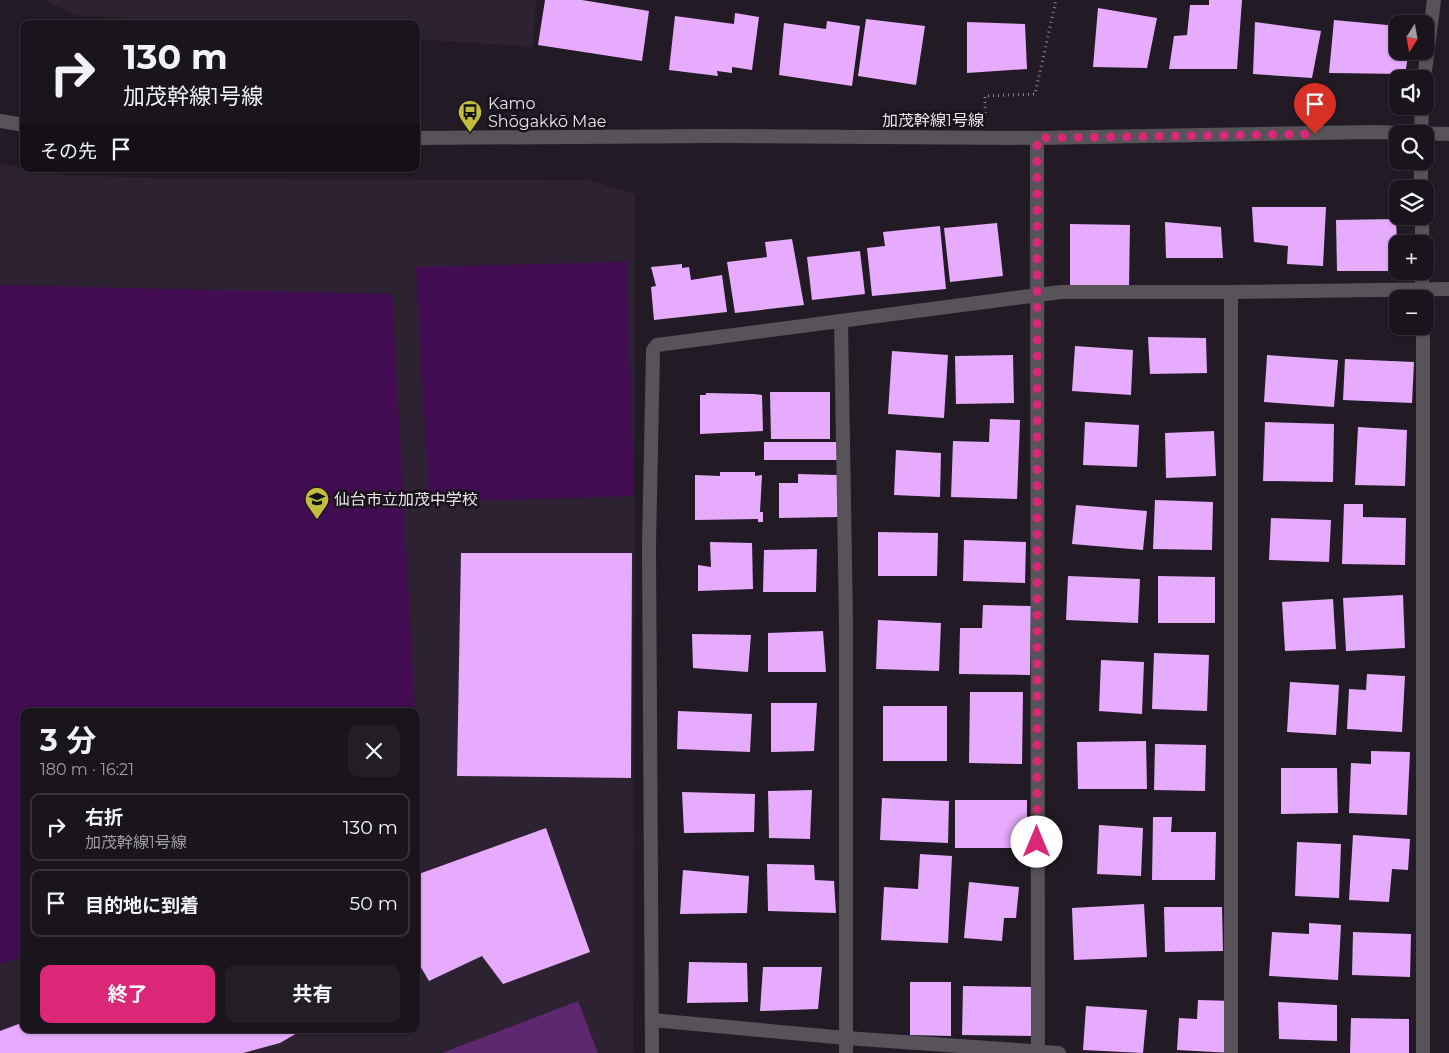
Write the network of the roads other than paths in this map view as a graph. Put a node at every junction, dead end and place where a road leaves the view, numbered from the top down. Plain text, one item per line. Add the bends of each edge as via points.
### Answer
1 (1434, 0) edge
2 (1425, 70) edge
3 (0, 121) edge
4 (20, 124) edge
5 (1389, 133) edge
6 (1434, 133) edge
7 (1449, 134) edge
8 (420, 138) edge
9 (1037, 138) junction
10 (1449, 289) edge
11 (1231, 292) junction
12 (1434, 292) edge
13 (1389, 294) edge
14 (1036, 295) junction
15 (841, 321) junction
16 (1422, 335) edge
17 (652, 1020) junction
18 (846, 1038) junction
19 (1038, 1052) edge
20 (652, 1053) edge
21 (846, 1053) edge
22 (1059, 1053) edge
23 (1230, 1053) edge
24 (1424, 1053) edge

1 - 2 street
3 - 4 street
5 - 9 street, 加茂幹線1号線
6 - 7 street, 加茂幹線1号線
8 - 9 street, 加茂幹線1号線
9 - 14 street
10 - 12 street
11 - 13 street
11 - 14 street via 1061,292
11 - 23 street
14 - 15 street
14 - 19 street
15 - 17 street via 657,345 653,350 649,546
15 - 18 street via 846,624
16 - 24 street
17 - 18 street
17 - 20 street
18 - 19 street
18 - 21 street
19 - 22 street

